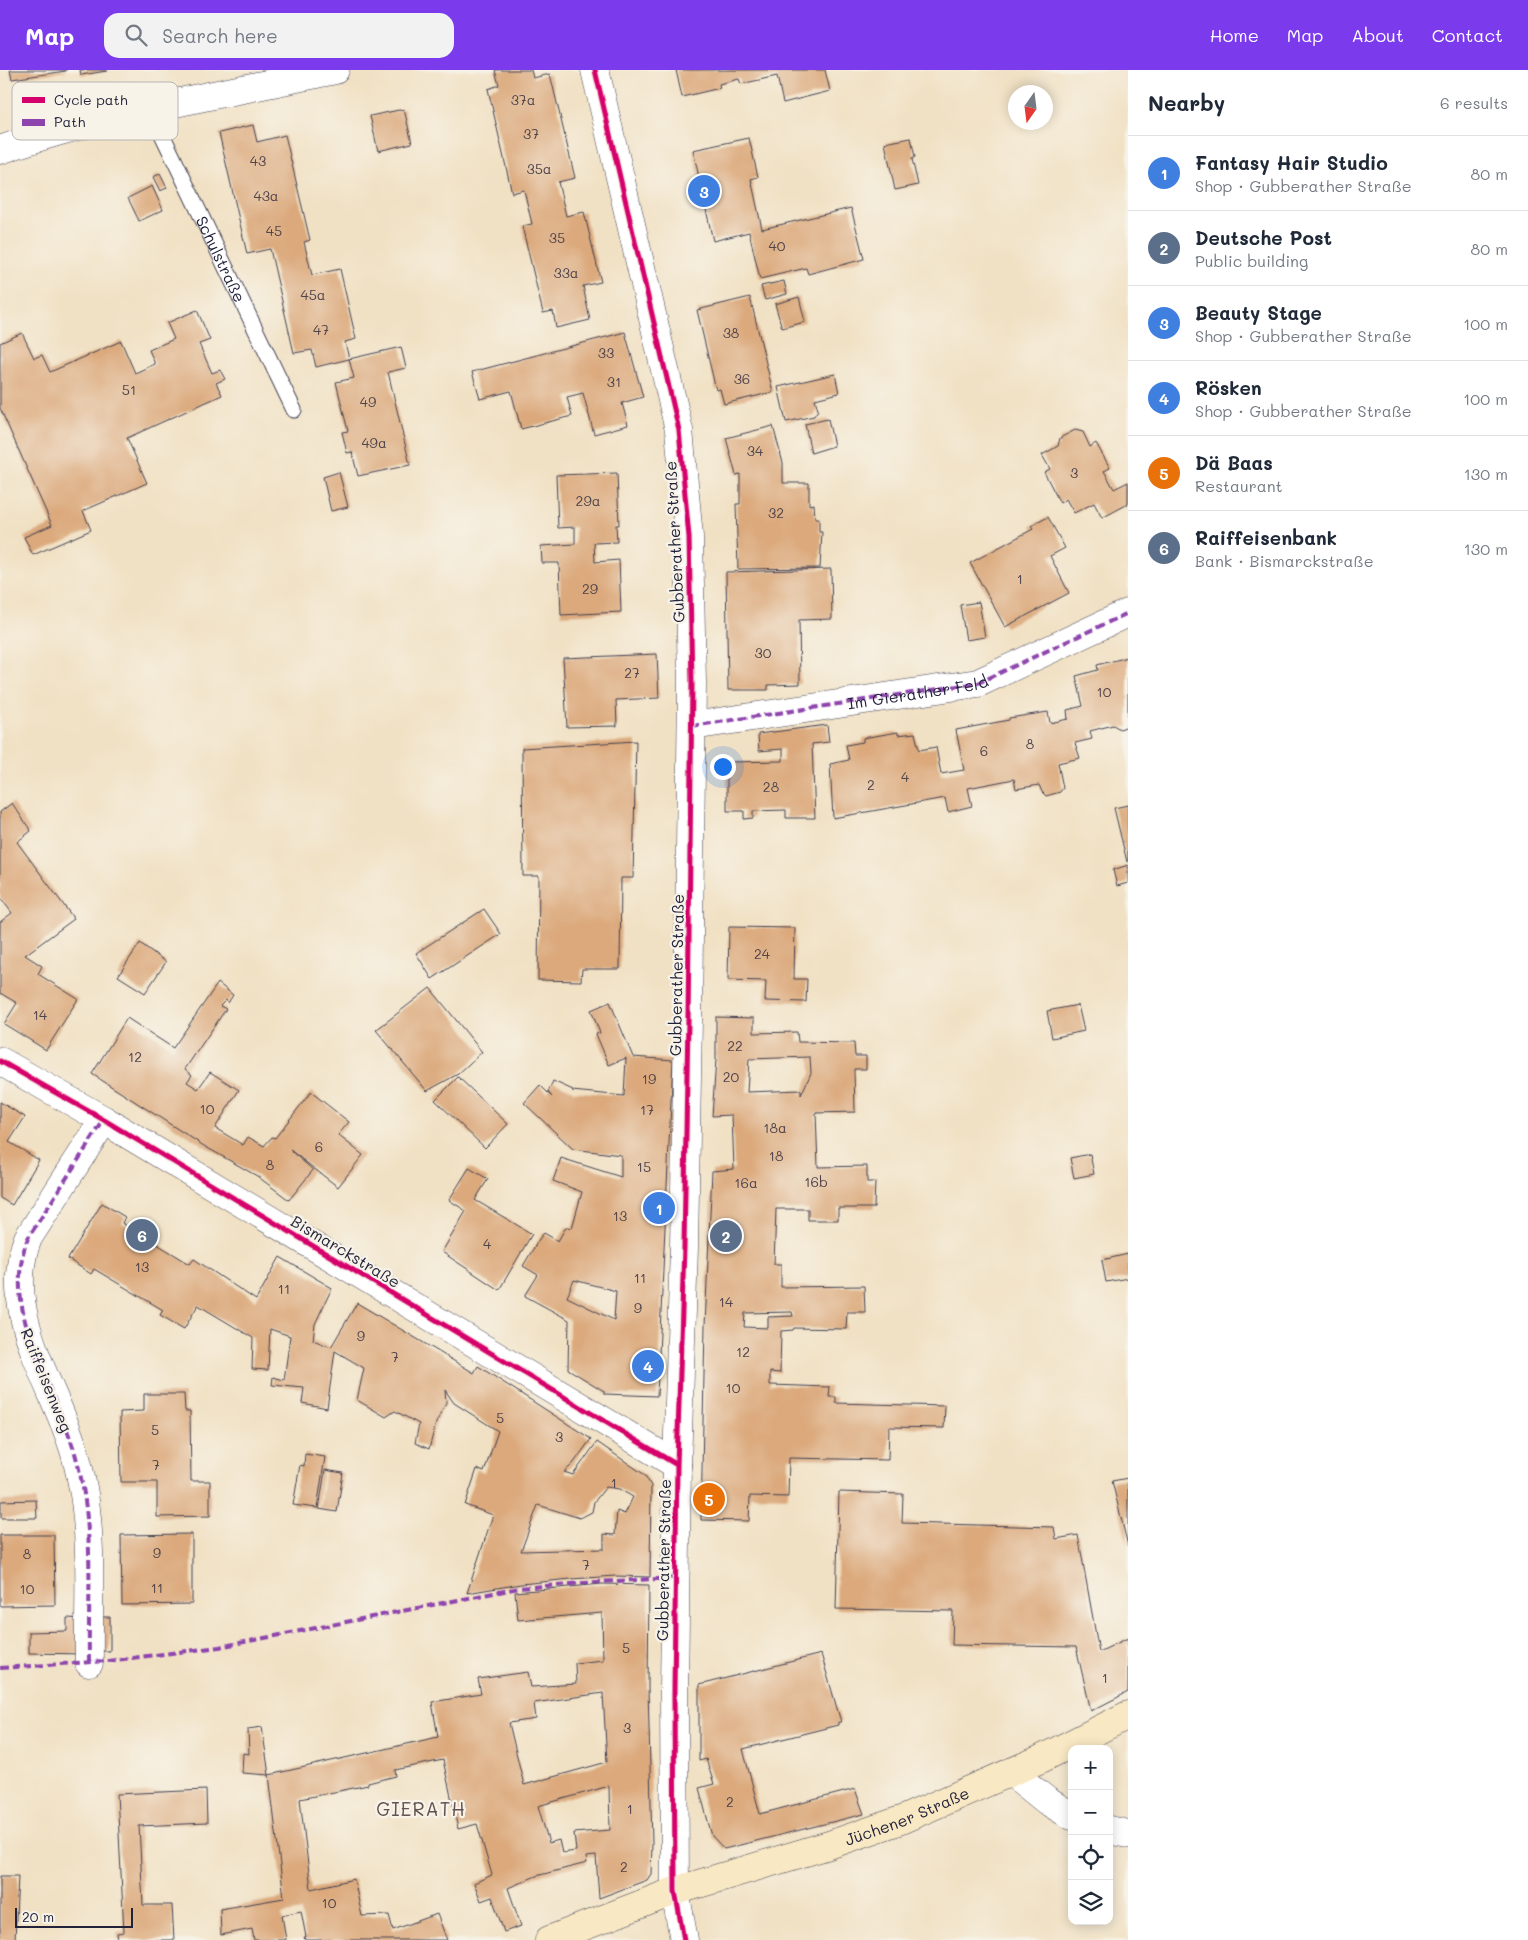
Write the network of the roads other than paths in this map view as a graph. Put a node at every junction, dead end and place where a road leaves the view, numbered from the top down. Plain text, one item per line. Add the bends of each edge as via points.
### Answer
1 (336, 70) edge
2 (594, 70) edge
3 (178, 103) edge
4 (29, 140) edge
5 (165, 140) edge
6 (0, 150) edge
7 (294, 410) dead end
8 (1128, 614) edge
9 (692, 726) junction
10 (0, 1061) edge
11 (104, 1120) junction
12 (677, 1465) junction
13 (89, 1663) dead end
14 (1128, 1715) edge
15 (1011, 1772) junction
16 (1068, 1814) edge
17 (1113, 1831) edge
18 (1128, 1834) edge
19 (675, 1891) junction
20 (549, 1940) edge
21 (684, 1940) edge

1 - 3 street
2 - 9 street, Gubberather Straße via 679,430 690,537
4 - 6 street
5 - 7 lane, Schulstraße
8 - 9 street, Im Gierather Feld via 978,682
9 - 12 street, Gubberather Straße via 684,1247
10 - 11 street, Bismarckstraße
11 - 12 street, Bismarckstraße
11 - 13 street, Raiffeisenweg via 28,1238 19,1271 25,1326 42,1376 72,1444 83,1490 88,1536
12 - 19 street, Gubberather Straße
14 - 15 main road, Jüchener Straße
15 - 16 street
15 - 19 main road, Jüchener Straße via 882,1827
17 - 18 street
19 - 20 main road, Jüchener Straße
19 - 21 street, Gubberather Straße

